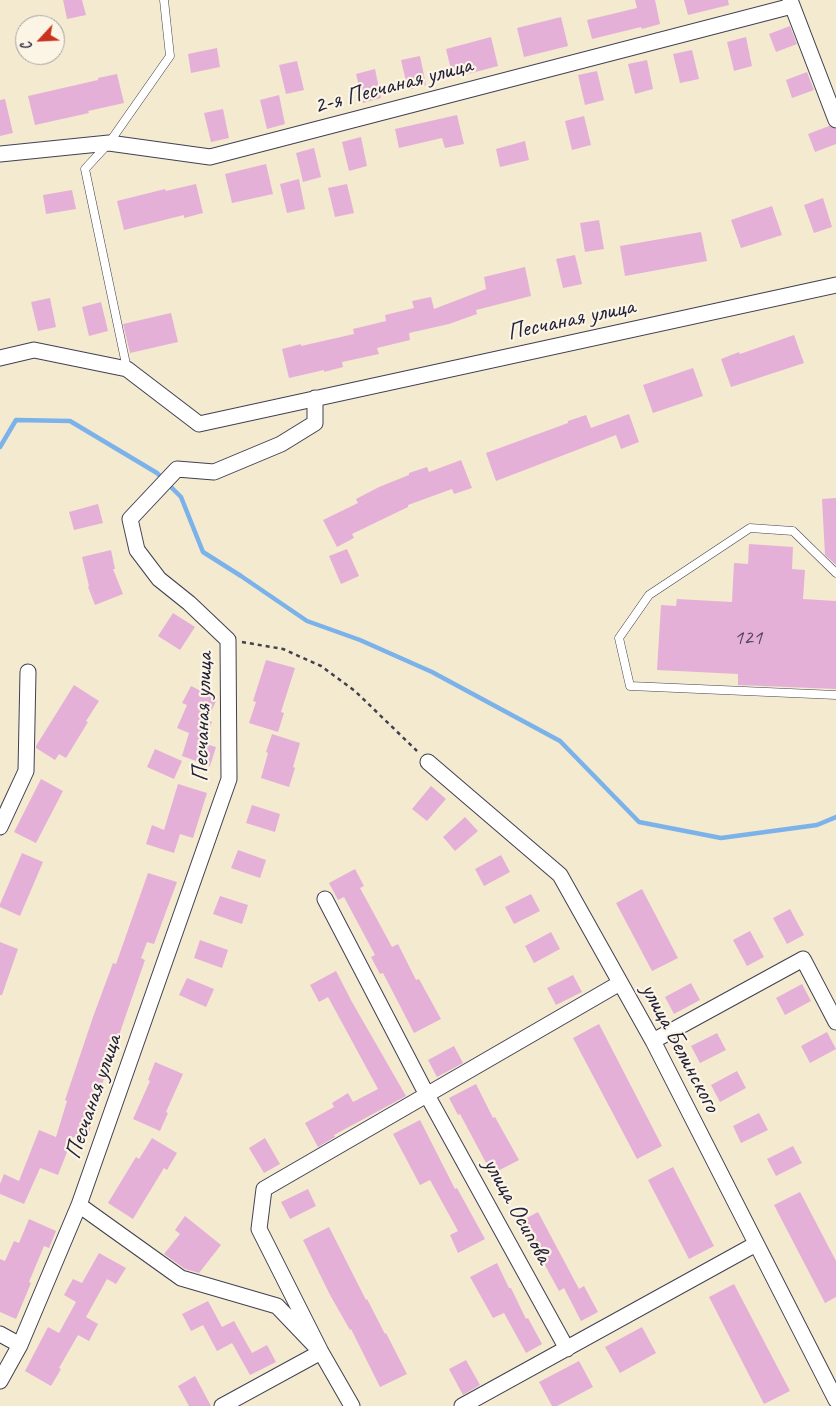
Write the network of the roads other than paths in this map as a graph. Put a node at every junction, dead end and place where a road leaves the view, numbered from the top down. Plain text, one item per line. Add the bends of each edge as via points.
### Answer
1 (164, 0) edge
2 (791, 3) edge
3 (836, 120) edge
4 (109, 143) junction
5 (0, 154) edge
6 (836, 285) edge
7 (0, 358) edge
8 (127, 369) junction
9 (316, 398) junction
10 (836, 573) edge
11 (28, 672) dead end
12 (836, 696) edge
13 (428, 762) road end
14 (0, 827) edge
15 (325, 899) dead end
16 (620, 983) junction
17 (836, 1022) edge
18 (653, 1041) junction
19 (427, 1095) junction
20 (80, 1205) junction
21 (756, 1244) junction
22 (0, 1334) edge
23 (20, 1345) junction
24 (567, 1349) junction
25 (321, 1352) junction
26 (0, 1381) edge
27 (836, 1400) edge
28 (222, 1406) edge
29 (352, 1406) edge
30 (462, 1406) edge

1 - 4 lane via 170,56
2 - 3 street
2 - 4 street, 2-я Песчаная улица via 210,157
4 - 5 street, 2-я Песчаная улица
4 - 8 lane via 85,169
6 - 9 street, Песчаная улица
7 - 8 street, Песчаная улица via 34,350
8 - 9 street, Песчаная улица via 200,424
9 - 20 street, Песчаная улица via 315,423 281,444 214,472 177,469 130,519 138,550 160,579 228,640 229,779
10 - 12 lane via 793,531 750,528 649,595 619,638 630,686
11 - 14 street via 26,771
13 - 16 street, улица Белинского via 560,876
15 - 19 street, улица Осипова
16 - 18 street, улица Белинского
16 - 19 street
17 - 18 street via 803,959
18 - 21 street, улица Белинского
19 - 24 street, улица Осипова
19 - 25 street via 264,1189 259,1229
20 - 23 street, Песчаная улица
20 - 25 street via 181,1278 277,1306
21 - 24 street
21 - 27 street, улица Белинского
22 - 23 street
23 - 26 street, Песчаная улица
24 - 30 street
25 - 28 street
25 - 29 street

